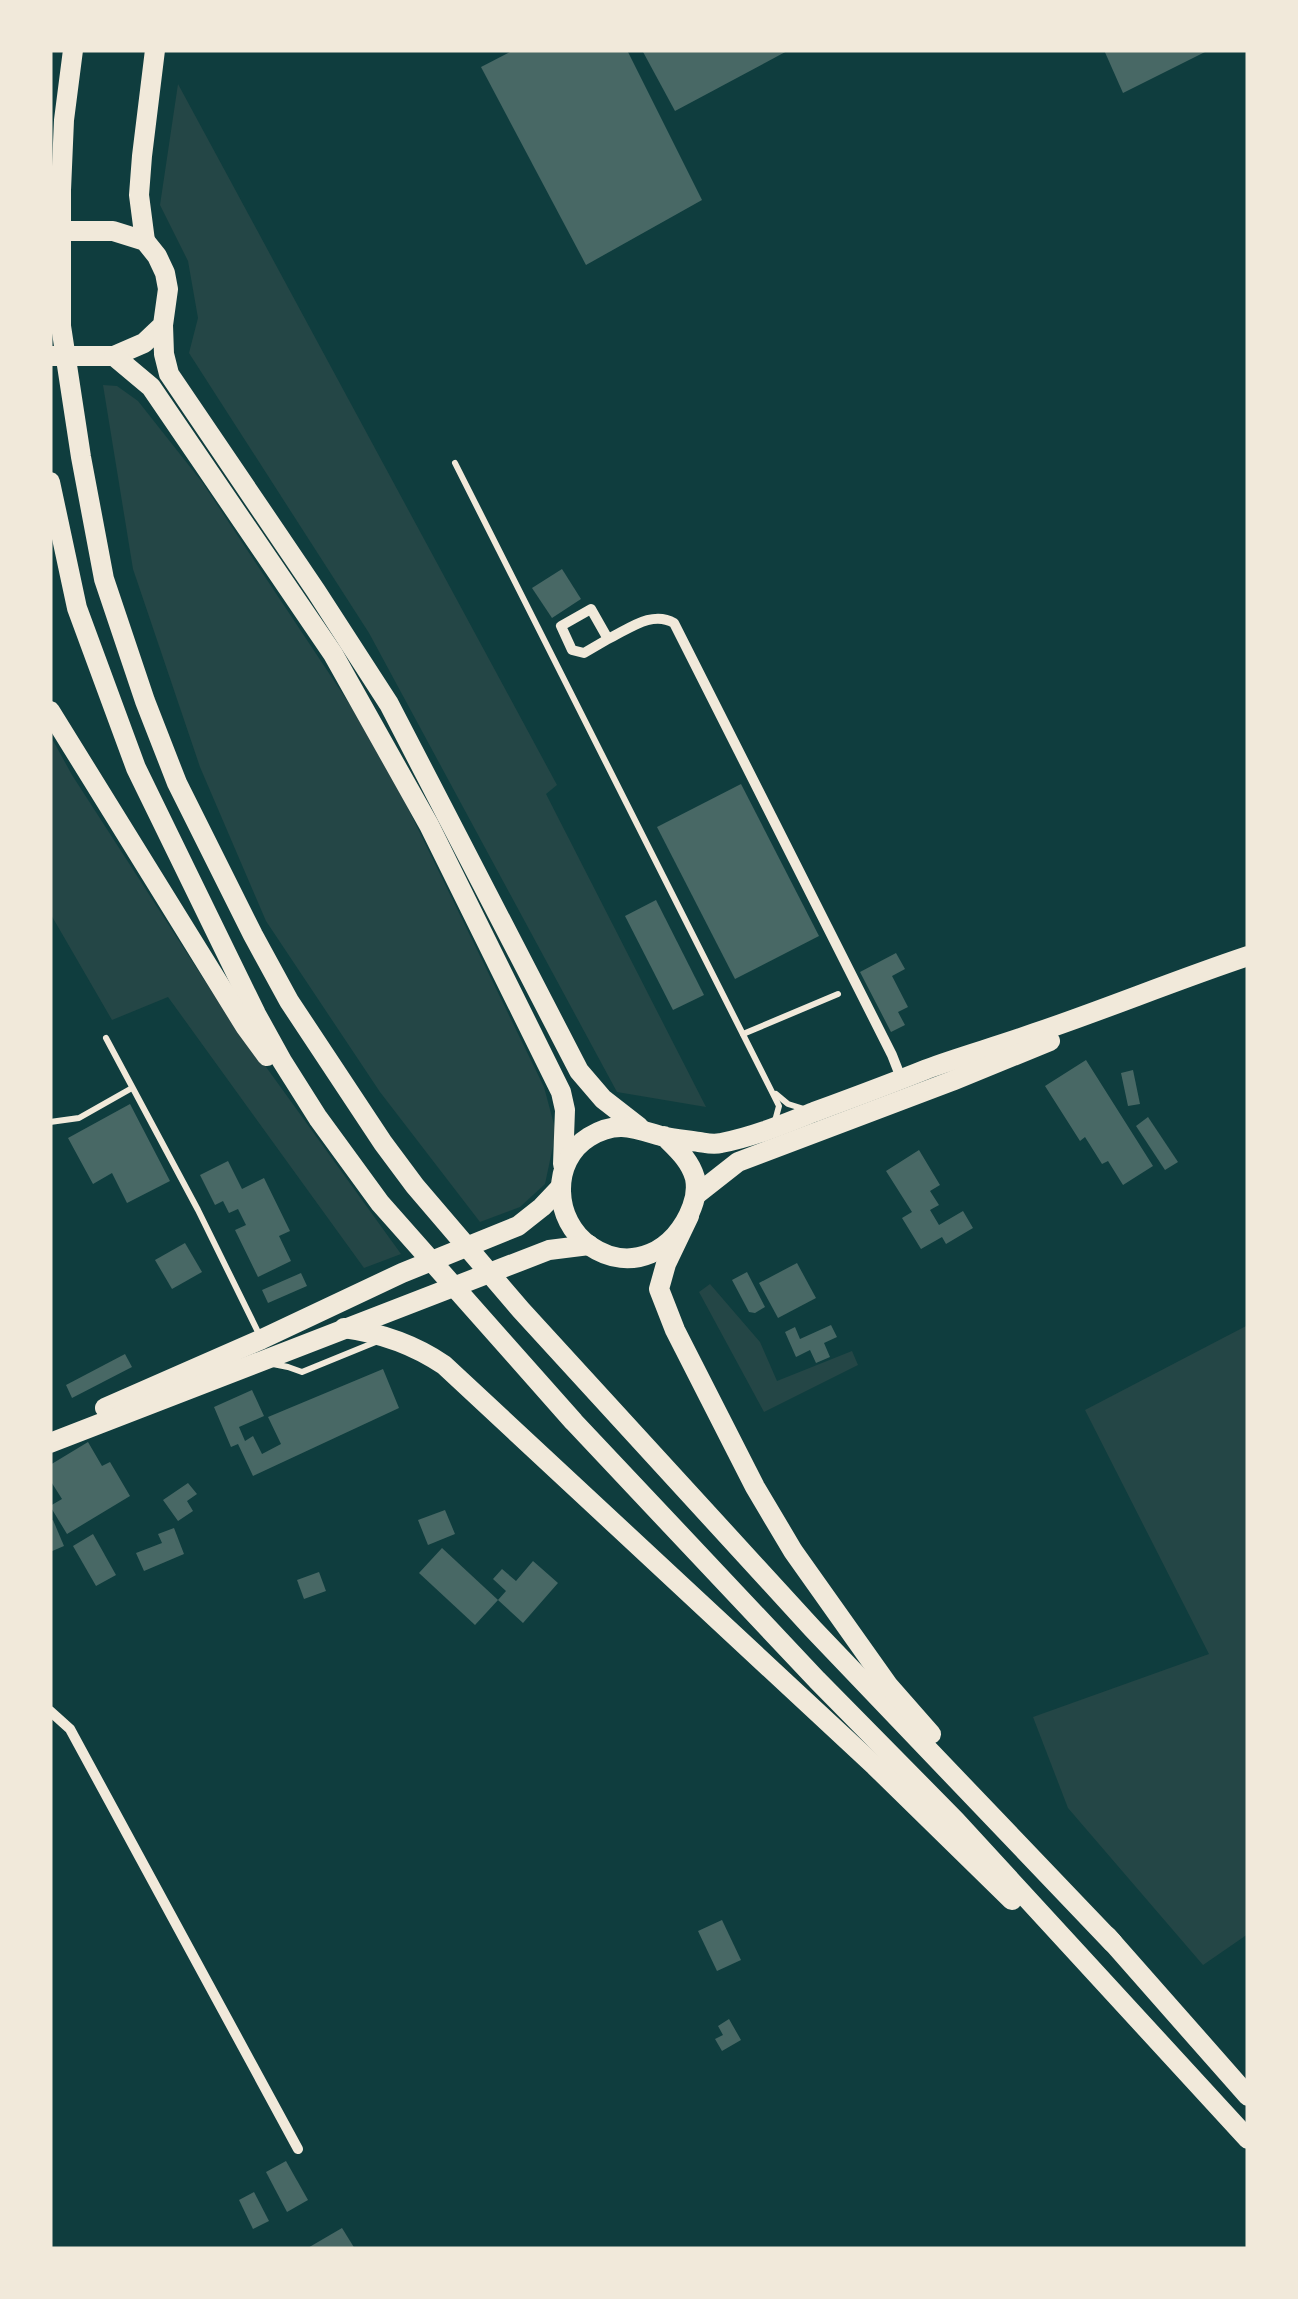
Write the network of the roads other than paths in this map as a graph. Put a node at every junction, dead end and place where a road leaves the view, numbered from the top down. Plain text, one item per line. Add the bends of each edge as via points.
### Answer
1 (73, 50) edge
2 (156, 50) edge
3 (50, 231) edge
4 (145, 240) junction
5 (163, 325) junction
6 (50, 356) edge
7 (114, 356) junction
8 (456, 462) dead end
9 (50, 482) edge
10 (608, 639) junction
11 (50, 711) edge
12 (1248, 956) edge
13 (1216, 967) junction
14 (838, 994) dead end
15 (743, 1034) junction
16 (106, 1038) dead end
17 (902, 1079) junction
18 (132, 1088) junction
19 (771, 1090) junction
20 (814, 1112) junction
21 (318, 1118) junction
22 (50, 1122) edge
23 (639, 1128) junction
24 (768, 1130) junction
25 (664, 1136) junction
26 (562, 1179) junction
27 (696, 1195) junction
28 (689, 1216) junction
29 (588, 1246) junction
30 (344, 1328) junction
31 (387, 1336) junction
32 (262, 1339) junction
33 (262, 1362) junction
34 (50, 1432) edge
35 (50, 1443) edge
36 (50, 1712) edge
37 (1114, 1943) junction
38 (1248, 2096) edge
39 (1220, 2109) junction
40 (1248, 2139) edge
41 (298, 2149) dead end

1 - 37 main road via 61,190 62,326 104,578 177,783 289,1001 415,1186 520,1310 812,1629
2 - 4 main road via 139,195
3 - 4 main road via 113,231
4 - 5 main road via 165,273
5 - 7 main road via 144,343
5 - 23 main road via 169,374 389,704 578,1071
6 - 7 main road
7 - 26 main road via 152,387 177,422 372,720 561,1092
8 - 15 lane
9 - 21 main road via 77,608 136,768 256,1014
10 - 10 street via 592,610 561,626 572,650 584,654
10 - 17 street via 650,618 674,623
11 - 21 main road via 245,1026
12 - 13 main road
13 - 17 main road
13 - 27 main road via 1041,1045 738,1162
14 - 15 lane
15 - 19 lane
16 - 18 lane
17 - 20 main road
18 - 22 lane via 79,1118
18 - 32 lane
19 - 20 lane
19 - 24 lane via 779,1106
20 - 24 main road
21 - 39 main road via 380,1203 486,1324
23 - 25 main road
23 - 26 main road via 587,1138 572,1152
24 - 25 main road via 716,1144
25 - 27 main road via 690,1167
26 - 29 main road via 566,1217
26 - 32 main road via 518,1226
27 - 28 main road
28 - 29 main road via 680,1234 648,1256 609,1255
28 - 37 main road via 659,1289 755,1487 888,1685
29 - 30 main road via 549,1250
30 - 31 main road
30 - 33 main road
31 - 33 lane via 302,1372
31 - 39 main road via 444,1365 875,1766
32 - 34 main road
33 - 35 main road
36 - 41 street via 70,1729
37 - 38 main road
39 - 40 main road

